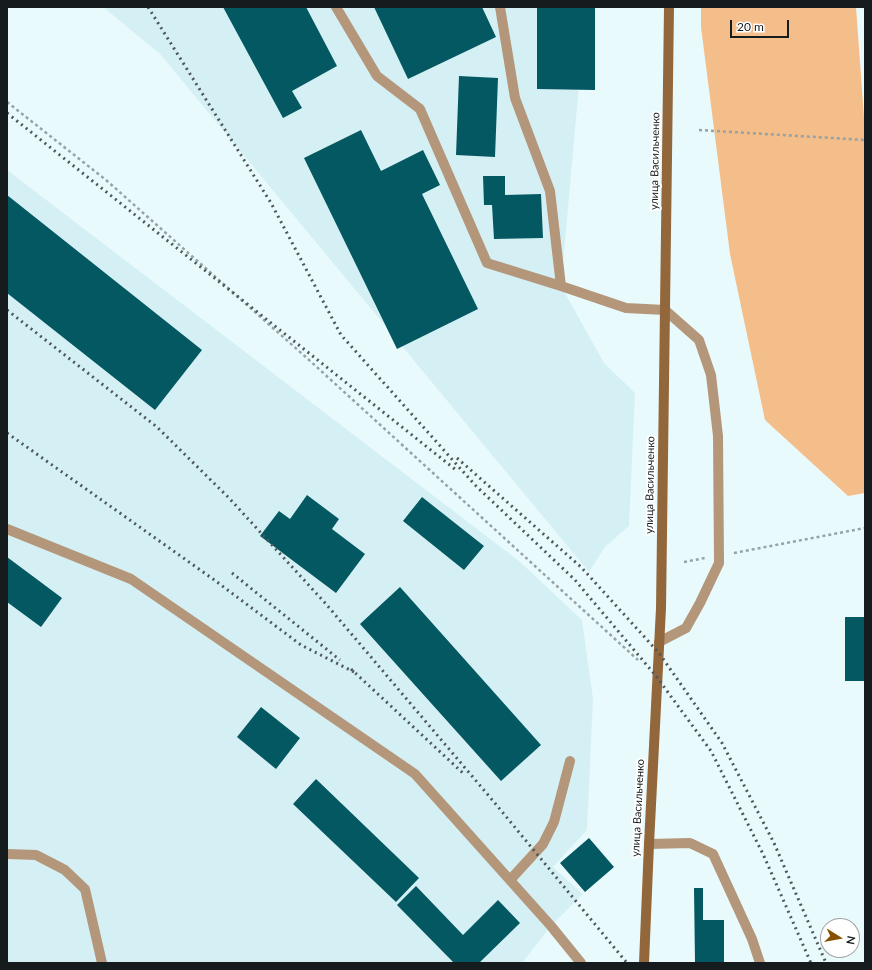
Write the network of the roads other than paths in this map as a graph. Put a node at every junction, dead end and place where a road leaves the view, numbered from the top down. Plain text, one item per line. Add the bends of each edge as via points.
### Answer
1 (336, 7) edge
2 (500, 7) edge
3 (669, 7) edge
4 (561, 286) junction
5 (665, 310) junction
6 (7, 529) edge
7 (659, 642) junction
8 (570, 761) dead end
9 (649, 844) junction
10 (7, 854) edge
11 (510, 880) junction
12 (102, 963) edge
13 (581, 963) edge
14 (644, 963) edge
15 (760, 963) edge

1 - 4 lane via 376,76 420,109 487,263
2 - 4 lane via 515,98 550,191
3 - 5 main road, улица Васильченко
4 - 5 lane via 626,308
5 - 7 main road, улица Васильченко
5 - 7 lane via 699,340 711,375 718,436 719,562 686,628
6 - 11 lane via 131,579 415,774
7 - 9 main road, улица Васильченко
8 - 11 lane via 554,822 543,844
9 - 14 main road, улица Васильченко
9 - 15 lane via 690,843 713,854 752,939
10 - 12 lane via 36,855 65,870 85,889
11 - 13 lane

